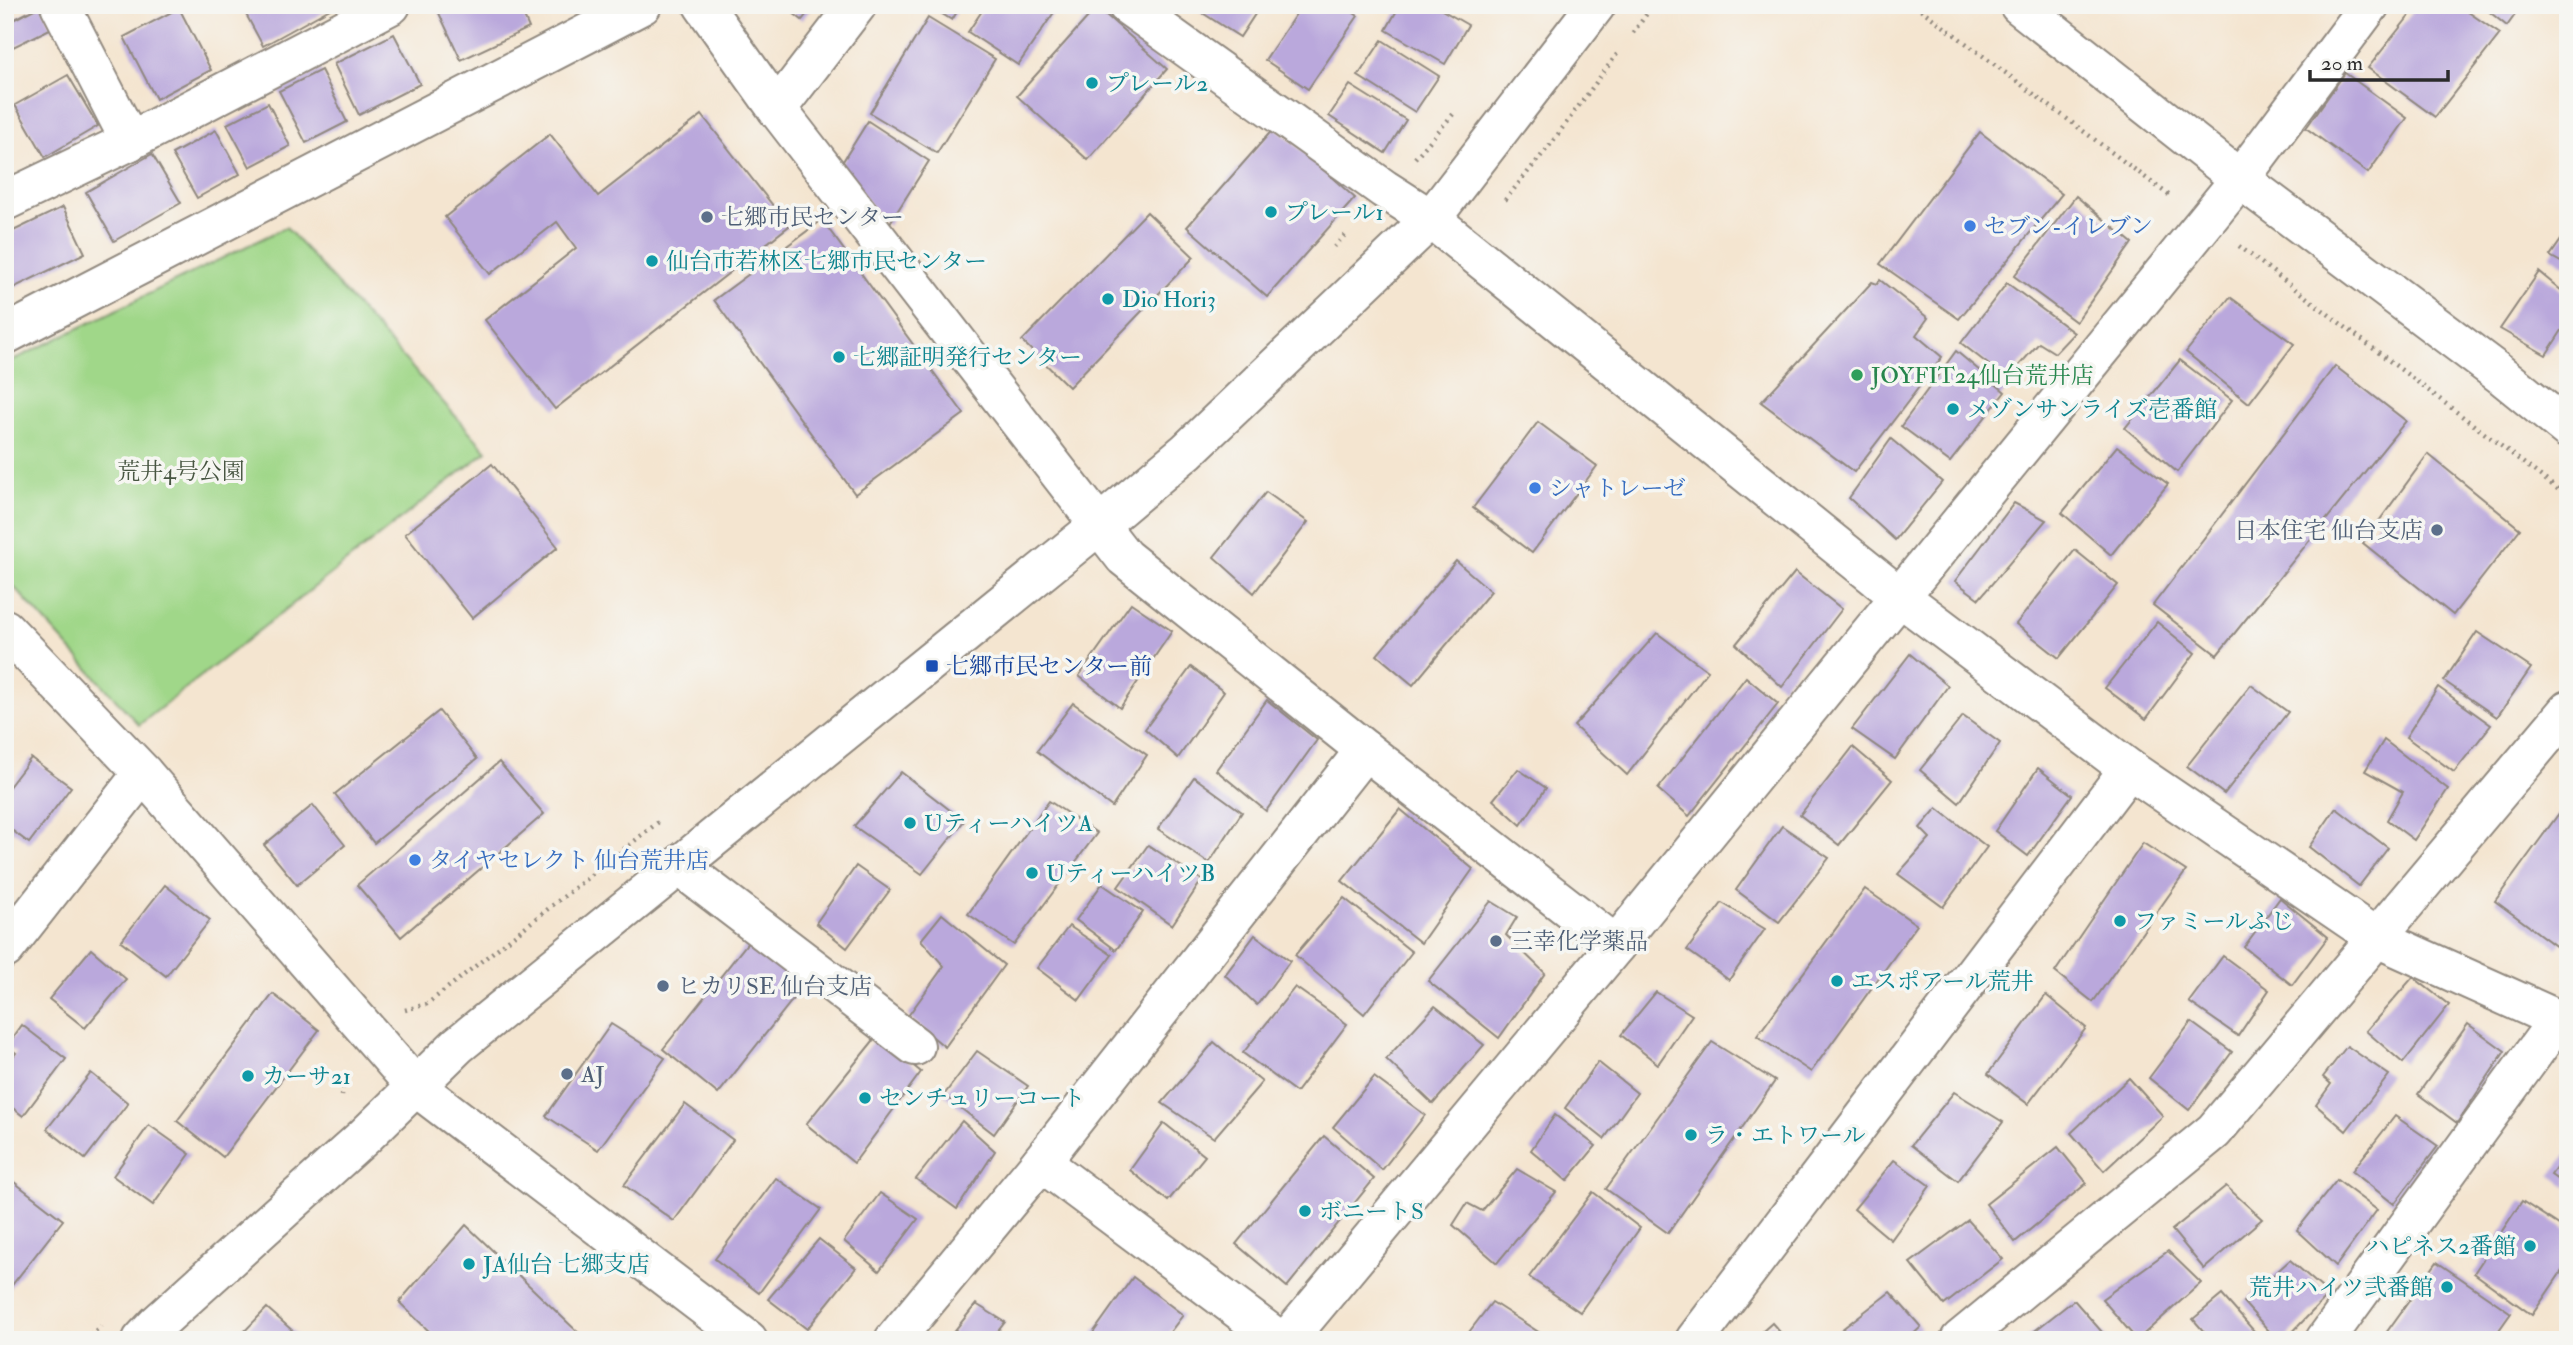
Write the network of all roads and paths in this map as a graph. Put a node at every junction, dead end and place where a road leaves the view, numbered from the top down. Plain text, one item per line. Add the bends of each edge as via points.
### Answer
1 (61, 5) edge
2 (391, 5) edge
3 (642, 5) edge
4 (703, 5) edge
5 (857, 5) edge
6 (1127, 5) edge
7 (1595, 5) edge
8 (1653, 5) edge
9 (1915, 5) edge
10 (2019, 5) edge
11 (2370, 5) edge
12 (1629, 38) dead end
13 (1621, 50) dead end
14 (777, 109) junction
15 (130, 141) junction
16 (2241, 179) junction
17 (2173, 198) dead end
18 (5, 201) edge
19 (1500, 205) dead end
20 (1431, 219) junction
21 (2230, 240) dead end
22 (5, 335) edge
23 (2568, 429) edge
24 (2568, 497) edge
25 (1098, 526) junction
26 (1899, 596) junction
27 (5, 629) edge
28 (2568, 710) edge
29 (1365, 750) junction
30 (2129, 769) junction
31 (143, 773) junction
32 (668, 814) dead end
33 (679, 866) junction
34 (2378, 938) junction
35 (1616, 945) junction
36 (5, 949) edge
37 (395, 1009) dead end
38 (2562, 1022) edge
39 (915, 1046) dead end
40 (416, 1087) junction
41 (1041, 1162) junction
42 (142, 1340) edge
43 (748, 1340) edge
44 (894, 1340) edge
45 (1279, 1340) edge
46 (1287, 1340) edge
47 (1695, 1340) edge
48 (1961, 1340) edge
49 (2325, 1340) edge

1 - 15 street
2 - 15 street
3 - 22 street
4 - 14 street
5 - 14 street
6 - 20 street
7 - 20 street
8 - 12 path
9 - 17 path
10 - 16 street
11 - 16 street
13 - 19 path
14 - 25 street
15 - 18 street
16 - 23 street
16 - 26 street
20 - 25 street via 1186,451
20 - 26 street
21 - 24 path
25 - 29 street via 1124,557
25 - 33 street
26 - 30 street
26 - 35 street
27 - 31 street
28 - 34 street
29 - 35 street
29 - 41 street
30 - 34 street
30 - 47 street
31 - 36 street
31 - 40 street
32 - 37 path via 427,1004 412,1010
33 - 39 street
33 - 40 street via 458,1045
34 - 38 street
34 - 48 street via 2214,1132
35 - 46 street
38 - 49 street
40 - 42 street
40 - 43 street
41 - 44 street
41 - 45 street

